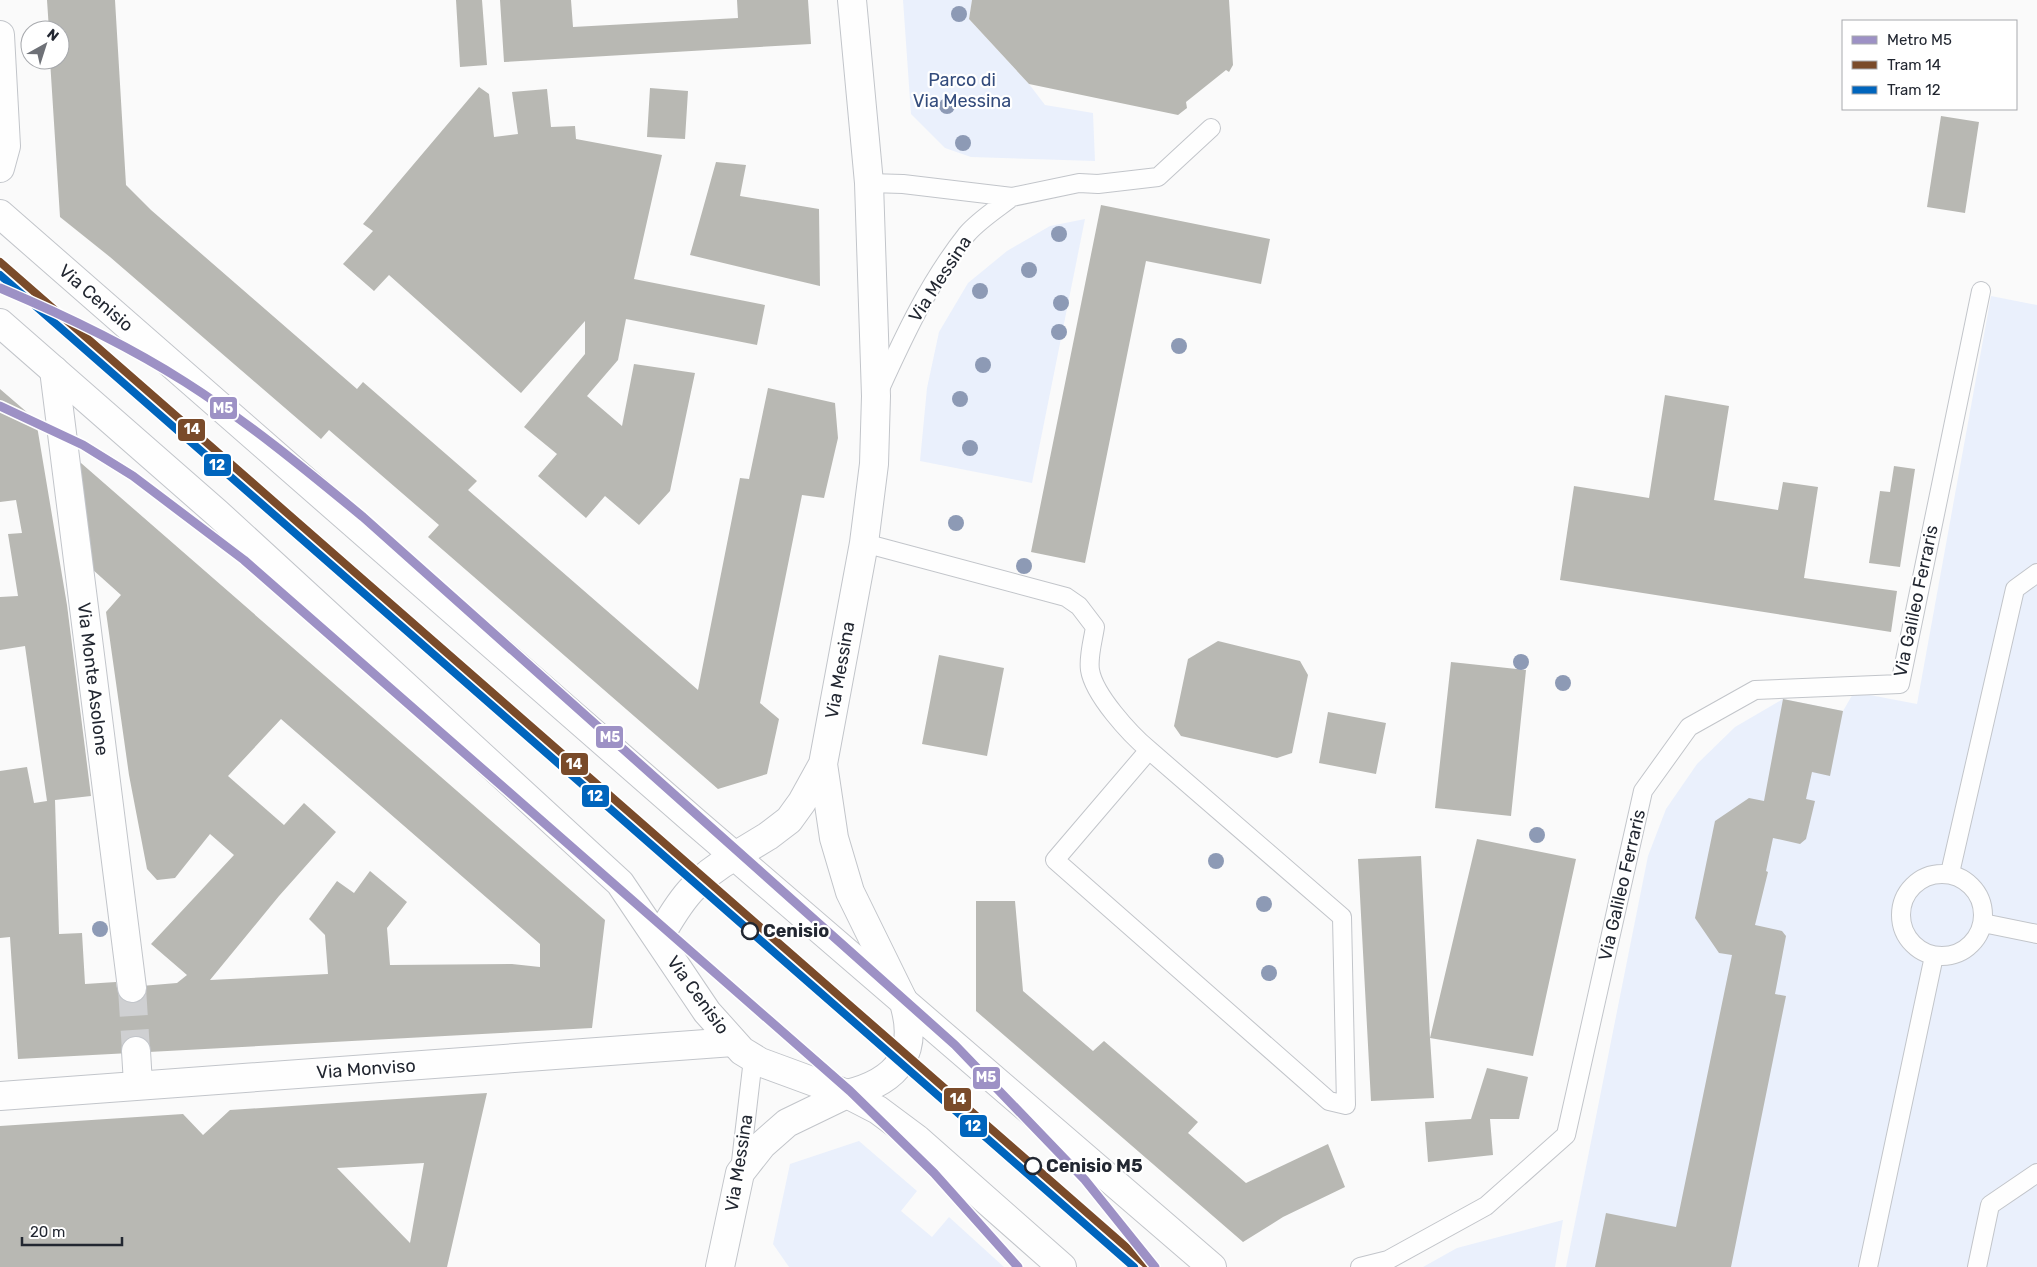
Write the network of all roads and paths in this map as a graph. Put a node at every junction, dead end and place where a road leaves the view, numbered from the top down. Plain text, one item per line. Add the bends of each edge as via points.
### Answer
1 (852, 0) edge
2 (0, 35) edge
3 (1211, 128) dead end
4 (0, 168) edge
5 (869, 183) junction
6 (1012, 197) junction
7 (0, 214) edge
8 (1981, 291) dead end
9 (0, 323) edge
10 (54, 370) junction
11 (876, 396) junction
12 (864, 543) junction
13 (2037, 573) edge
14 (1149, 750) junction
15 (823, 764) junction
16 (735, 856) junction
17 (1950, 874) junction
18 (1983, 923) junction
19 (2037, 934) edge
20 (659, 938) junction
21 (1934, 956) junction
22 (132, 988) tunnel mouth
23 (903, 1000) junction
24 (732, 1042) junction
25 (136, 1051) tunnel mouth
26 (753, 1059) junction
27 (138, 1084) junction
28 (847, 1094) junction
29 (0, 1096) edge
30 (740, 1173) junction
31 (2037, 1173) edge
32 (1385, 1263) edge
33 (720, 1267) edge
34 (1062, 1267) edge
35 (1212, 1267) edge
36 (1360, 1267) edge
37 (1868, 1267) edge
38 (1977, 1267) edge

1 - 5 main road, Via Messina
2 - 4 main road via 6,146
3 - 6 lane via 1158,177 1079,183
5 - 6 lane
5 - 11 main road, Via Messina
6 - 11 lane, Via Messina via 968,232 920,304
7 - 16 main road, Via Cenisio
8 - 32 lane, Via Galileo Ferraris via 1900,684 1755,690 1690,727 1643,791 1566,1136 1486,1206
9 - 10 main road, Via Cenisio
10 - 20 main road, Via Cenisio via 217,513 620,883
10 - 22 main road, Via Monte Asolone
11 - 12 main road, Via Messina via 874,464
12 - 14 lane via 1066,597 1079,606 1095,627 1090,669 1097,688 1128,732
12 - 15 main road, Via Messina
13 - 17 lane via 2016,589
14 - 14 lane via 1342,917 1346,1105 1329,1101 1055,860
15 - 16 main road, Via Messina via 789,820
15 - 23 main road, Via Messina via 834,838 850,892
16 - 20 main road, Via Messina via 703,876 672,914
16 - 23 main road, Via Cenisio
17 - 18 lane via 1962,878 1980,897
17 - 21 lane via 1924,877 1905,894 1901,906 1904,932 1922,951
18 - 19 lane
18 - 21 lane via 1979,935 1970,945 1953,954
20 - 24 main road, Via Cenisio via 706,1012
21 - 37 lane
23 - 28 main road via 910,1030 902,1061 881,1081
23 - 35 main road, Via Cenisio
24 - 26 main road, Via Cenisio
24 - 27 main road, Via Monviso
25 - 27 main road
26 - 28 main road, Via Cenisio
26 - 30 lane, Via Messina
27 - 29 main road, Via Monviso
28 - 30 main road via 787,1123 762,1145
28 - 34 main road, Via Cenisio via 878,1110 916,1139
30 - 33 main road, Via Messina
31 - 38 lane via 1990,1205
32 - 36 lane

